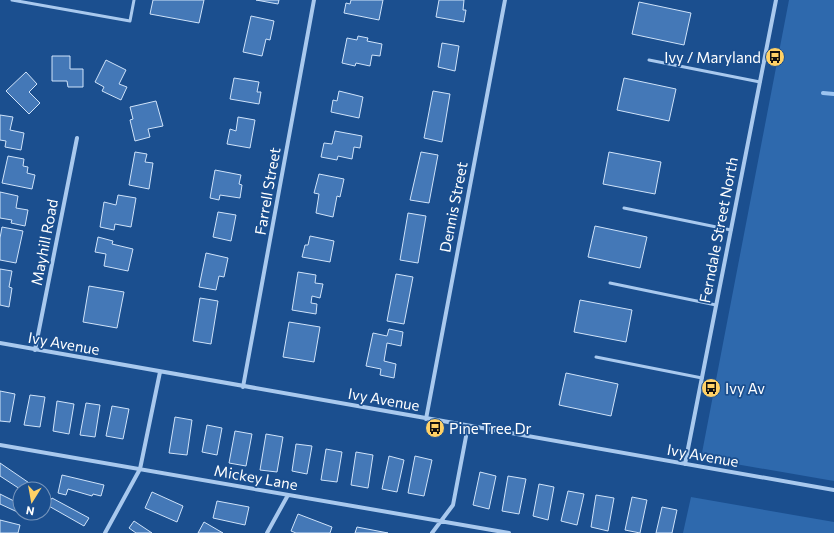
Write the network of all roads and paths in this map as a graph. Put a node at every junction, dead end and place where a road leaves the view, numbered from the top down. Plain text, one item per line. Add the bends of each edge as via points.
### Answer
1 (12, 0) edge
2 (134, 0) edge
3 (314, 0) edge
4 (505, 0) edge
5 (776, 0) edge
6 (649, 60) dead end
7 (760, 82) junction
8 (77, 138) dead end
9 (624, 208) dead end
10 (731, 230) junction
11 (610, 283) dead end
12 (716, 305) junction
13 (0, 343) edge
14 (36, 350) junction
15 (596, 358) dead end
16 (160, 372) junction
17 (702, 378) junction
18 (243, 387) junction
19 (426, 419) junction
20 (468, 426) junction
21 (0, 445) edge
22 (685, 464) junction
23 (140, 469) junction
24 (834, 490) edge
25 (288, 495) junction
26 (440, 521) junction
27 (105, 533) edge
28 (267, 533) edge
29 (432, 533) edge
30 (509, 533) edge

1 - 2 lane via 130,22
3 - 18 street, Farrell Street
4 - 19 street, Dennis Street
5 - 7 street, Ferndale Street North
6 - 7 lane
7 - 10 street, Ferndale Street North
8 - 14 street, Mayhill Road
9 - 10 lane
10 - 12 street, Ferndale Street North
11 - 12 lane
12 - 17 street, Ferndale Street North
13 - 14 street, Ivy Avenue
14 - 16 street, Ivy Avenue
15 - 17 lane
16 - 18 street, Ivy Avenue
16 - 23 street
17 - 22 street, Ferndale Street North
18 - 19 street, Ivy Avenue
19 - 20 street, Ivy Avenue
20 - 22 street, Ivy Avenue
20 - 26 street via 453,505
21 - 23 street, Mickey Lane
22 - 24 street, Ivy Avenue
23 - 25 street, Mickey Lane
23 - 27 street
25 - 26 street, Mickey Lane
25 - 28 street
26 - 29 street
26 - 30 street, Mickey Lane

